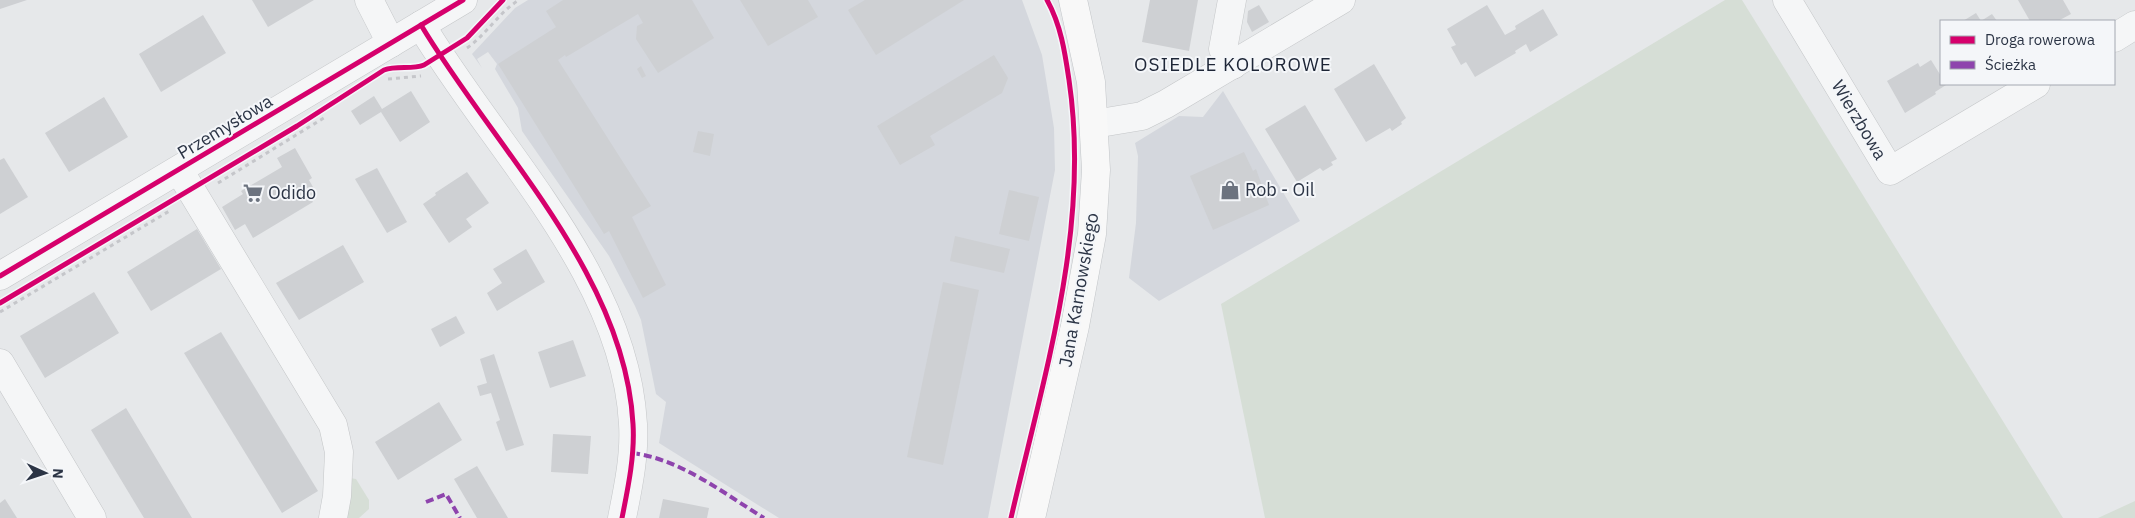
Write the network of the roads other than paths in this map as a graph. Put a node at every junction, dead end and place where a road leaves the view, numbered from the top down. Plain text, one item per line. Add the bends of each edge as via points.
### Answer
1 (369, 0) edge
2 (463, 0) edge
3 (1073, 0) edge
4 (1232, 0) edge
5 (1341, 0) edge
6 (1787, 0) edge
7 (420, 25) junction
8 (2135, 25) edge
9 (2115, 37) edge
10 (391, 43) junction
11 (1233, 65) junction
12 (2034, 85) edge
13 (1094, 124) junction
14 (179, 170) junction
15 (0, 276) edge
16 (0, 363) edge
17 (92, 518) edge
18 (333, 518) edge
19 (622, 518) edge
20 (1031, 518) edge

1 - 10 street
2 - 7 street, Przemysłowa
3 - 13 main road, Jana Karnowskiego via 1090,82
4 - 11 street via 1223,49
5 - 11 street
6 - 12 street, Wierzbowa via 1890,171
7 - 10 street, Przemysłowa
7 - 19 street via 536,194 604,305 618,344 633,425
8 - 9 street
10 - 14 street, Przemysłowa
11 - 13 street via 1142,116
13 - 20 main road, Jana Karnowskiego via 1096,170 1092,234 1075,326
14 - 15 street, Przemysłowa
14 - 18 street via 333,425 339,452
16 - 17 street

